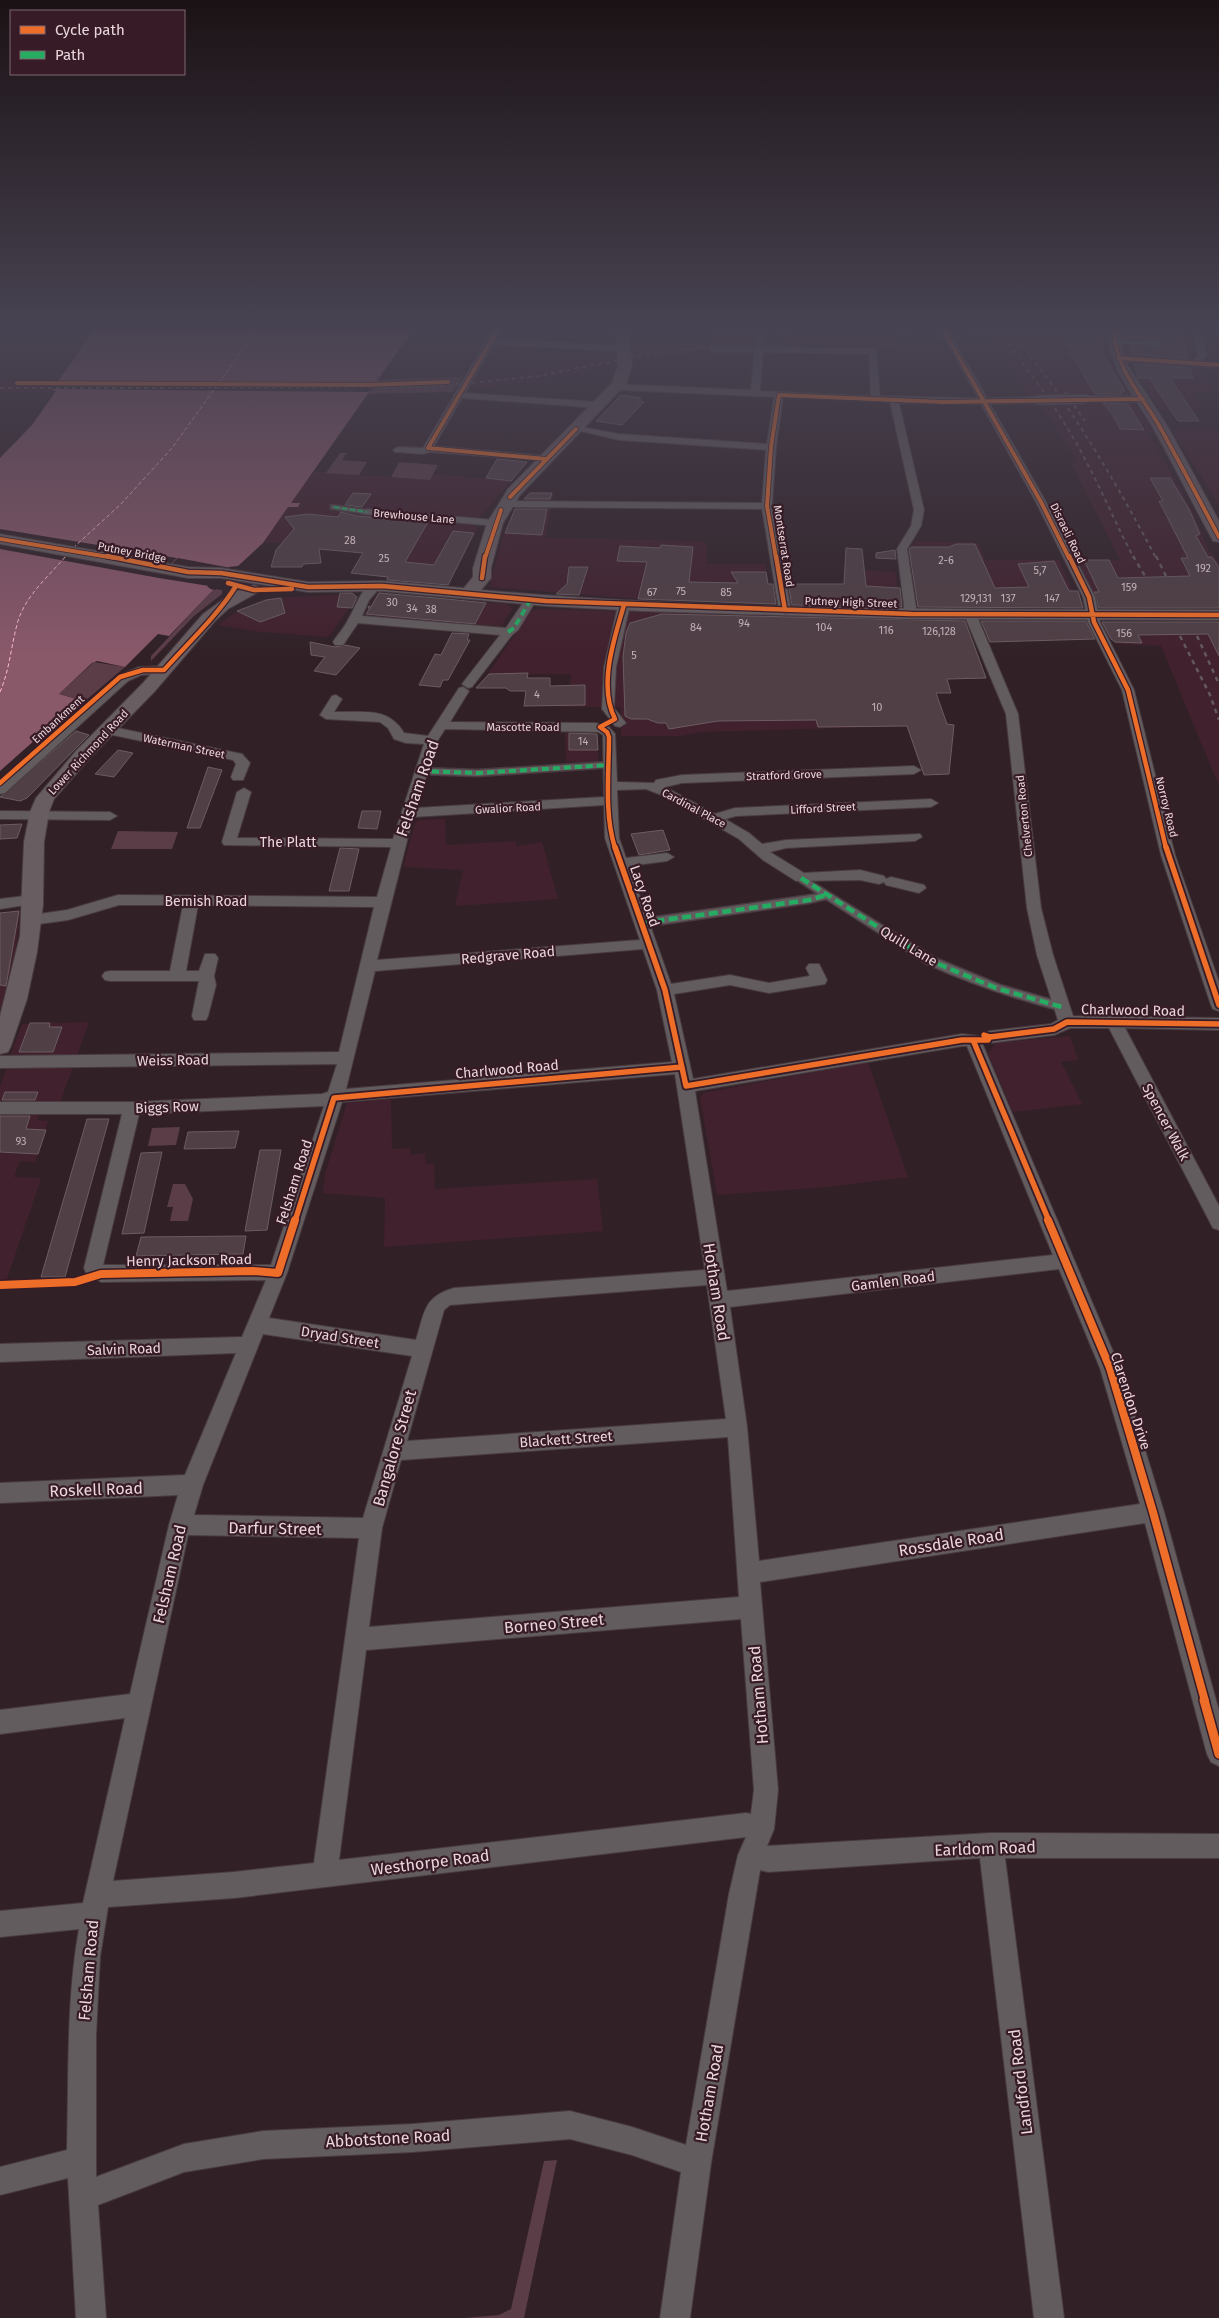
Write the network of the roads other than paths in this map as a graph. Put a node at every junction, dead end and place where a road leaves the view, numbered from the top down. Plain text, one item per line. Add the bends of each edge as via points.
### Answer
1 (433, 439) edge
2 (567, 439) edge
3 (639, 439) edge
4 (772, 439) edge
5 (903, 439) edge
6 (1006, 439) edge
7 (1167, 439) edge
8 (771, 447) junction
9 (398, 450) dead end
10 (430, 450) junction
11 (546, 459) junction
12 (505, 504) junction
13 (334, 506) dead end
14 (767, 506) junction
15 (367, 512) joint
16 (495, 523) junction
17 (1219, 537) edge
18 (0, 539) edge
19 (482, 568) junction
20 (233, 582) junction
21 (258, 585) junction
22 (308, 586) joint
23 (375, 586) junction
24 (428, 589) junction
25 (470, 592) junction
26 (531, 599) junction
27 (624, 605) junction
28 (222, 608) junction
29 (785, 610) junction
30 (911, 614) junction
31 (970, 614) junction
32 (1093, 615) junction
33 (1218, 615) edge
34 (355, 619) junction
35 (508, 632) junction
36 (339, 642) dead end
37 (164, 670) junction
38 (336, 699) dead end
39 (620, 723) dead end
40 (440, 725) junction
41 (108, 730) junction
42 (606, 731) joint
43 (432, 740) junction
44 (610, 765) junction
45 (914, 770) dead end
46 (421, 771) junction
47 (238, 777) dead end
48 (610, 786) junction
49 (656, 788) junction
50 (0, 790) edge
51 (244, 792) dead end
52 (609, 801) junction
53 (931, 803) dead end
54 (407, 813) junction
55 (0, 815) edge
56 (37, 815) junction
57 (110, 816) dead end
58 (715, 818) junction
59 (915, 837) dead end
60 (398, 843) junction
61 (765, 853) junction
62 (667, 857) dead end
63 (620, 863) junction
64 (801, 878) junction
65 (919, 888) dead end
66 (826, 896) junction
67 (33, 900) junction
68 (192, 900) junction
69 (383, 902) junction
70 (0, 904) edge
71 (32, 920) junction
72 (642, 923) junction
73 (648, 944) junction
74 (210, 958) dead end
75 (368, 966) junction
76 (814, 968) dead end
77 (110, 976) dead end
78 (177, 976) junction
79 (206, 976) junction
80 (665, 990) junction
81 (1219, 1005) edge
82 (7, 1009) edge
83 (1065, 1014) junction
84 (200, 1016) dead end
85 (1113, 1021) junction
86 (1219, 1024) edge
87 (982, 1038) junction
88 (0, 1046) edge
89 (347, 1058) junction
90 (0, 1062) edge
91 (684, 1076) junction
92 (334, 1098) junction
93 (0, 1108) edge
94 (132, 1108) junction
95 (1219, 1223) edge
96 (1066, 1261) junction
97 (278, 1273) junction
98 (717, 1289) junction
99 (252, 1335) junction
100 (423, 1349) junction
101 (0, 1353) edge
102 (738, 1428) junction
103 (394, 1451) junction
104 (192, 1485) junction
105 (0, 1493) edge
106 (1152, 1512) junction
107 (180, 1525) junction
108 (371, 1528) junction
109 (749, 1573) junction
110 (751, 1607) junction
111 (357, 1639) junction
112 (139, 1705) junction
113 (0, 1722) edge
114 (1219, 1754) edge
115 (762, 1829) junction
116 (991, 1845) junction
117 (1219, 1846) edge
118 (751, 1855) junction
119 (325, 1874) junction
120 (95, 1905) junction
121 (0, 1924) edge
122 (81, 2161) junction
123 (697, 2163) junction
124 (0, 2181) edge
125 (82, 2197) junction
126 (90, 2318) edge
127 (675, 2318) edge
128 (1049, 2318) edge

1 - 10 street
2 - 11 main road
3 - 8 street
4 - 8 street, Montserrat Road
5 - 30 street via 919,510 916,526 902,550
6 - 32 street, Disraeli Road via 1089,597
7 - 17 highway
8 - 14 street, Montserrat Road
9 - 10 street
10 - 11 street
11 - 12 main road
12 - 14 street
12 - 16 main road
13 - 15 street, Brewhouse Lane
14 - 29 street, Montserrat Road
15 - 16 street, Brewhouse Lane
16 - 19 main road
18 - 20 main road, Putney Bridge
19 - 24 main road via 462,582 439,584
19 - 25 main road via 482,578
20 - 21 main road, Putney Bridge
20 - 28 main road, Lower Richmond Road
21 - 22 main road, Putney Bridge via 274,591
21 - 28 main road, Lower Richmond Road via 252,598 236,607
22 - 23 main road, Putney High Street
23 - 24 main road, Putney High Street
23 - 34 street via 364,599
24 - 25 main road, Putney High Street
25 - 26 main road, Putney High Street
26 - 27 main road, Putney High Street
26 - 35 street, Felsham Road via 514,628
27 - 29 main road, Putney High Street
27 - 39 street via 610,667 608,709
28 - 37 main road, Lower Richmond Road
29 - 30 main road, Putney High Street
30 - 31 main road, Putney High Street
31 - 32 main road, Putney High Street
31 - 83 street, Chelverton Road via 1012,714 1034,908 1045,955
32 - 33 main road, Putney High Street
32 - 81 street, Norroy Road via 1128,690 1168,855
34 - 35 street
34 - 36 street
35 - 40 street, Felsham Road
37 - 41 main road, Lower Richmond Road
37 - 50 street, Embankment via 138,671 124,678
38 - 43 street via 326,715 383,718 399,736
40 - 42 street, Mascotte Road via 595,726
40 - 43 street, Felsham Road
41 - 47 street, Waterman Street via 237,757 243,763
41 - 56 main road, Lower Richmond Road via 53,788
42 - 44 street, Lacy Road via 610,737
43 - 46 street, Felsham Road
44 - 46 street via 477,773
44 - 48 street, Lacy Road
45 - 49 street, Stratford Grove via 682,779 661,783
46 - 54 street, Felsham Road
48 - 49 street, Cardinal Place via 638,784
48 - 52 street, Lacy Road
49 - 58 street, Cardinal Place
51 - 60 street, The Platt via 229,842
52 - 54 street, Gwalior Road
52 - 63 street, Lacy Road via 612,838
53 - 58 street, Lifford Street via 735,812
54 - 60 street, Felsham Road
55 - 56 street
56 - 57 street
56 - 67 main road, Lower Richmond Road
58 - 61 street, Cardinal Place
59 - 61 street via 786,844
60 - 69 street, Felsham Road
61 - 64 street, Quill Lane
62 - 63 street
63 - 72 street, Lacy Road
64 - 65 street via 860,875
64 - 66 street, Quill Lane
66 - 72 street
66 - 83 street, Quill Lane via 950,970
67 - 70 street
67 - 71 main road, Lower Richmond Road
68 - 69 street, Bemish Road
68 - 71 street, Bemish Road via 118,900 68,915
68 - 78 street via 184,923 185,943
69 - 75 street, Felsham Road
71 - 82 main road, Lower Richmond Road via 22,980
72 - 73 street, Lacy Road
73 - 75 street, Redgrave Road
73 - 80 street, Lacy Road
74 - 79 street
75 - 89 street, Felsham Road
76 - 80 street via 819,980 769,988 730,980
77 - 78 street
78 - 79 street
79 - 84 street via 208,985
80 - 91 street, Lacy Road
82 - 88 main road, Lower Richmond Road
83 - 85 street, Charlwood Road
83 - 87 street, Charlwood Road via 1054,1029
85 - 86 street, Charlwood Road
85 - 95 street, Spencer Walk
87 - 91 street, Charlwood Road
87 - 96 street, Clarendon Drive
89 - 90 street, Weiss Road
89 - 92 street, Felsham Road
91 - 92 street, Charlwood Road
91 - 98 street, Hotham Road
92 - 94 street, Biggs Row
92 - 97 street, Felsham Road
93 - 94 street, Biggs Row
94 - 97 street, Henry Jackson Road via 93,1268 101,1274
96 - 98 street, Gamlen Road
96 - 106 street, Clarendon Drive via 1110,1368
97 - 99 street, Felsham Road
98 - 100 street, Bangalore Street via 444,1299 436,1306
98 - 102 street, Hotham Road
99 - 100 street, Dryad Street
99 - 101 street, Salvin Road via 238,1344
99 - 104 street, Felsham Road
100 - 103 street, Bangalore Street
102 - 103 street, Blackett Street
102 - 109 street, Hotham Road
103 - 108 street, Bangalore Street
104 - 105 street, Roskell Road
104 - 107 street, Felsham Road
106 - 109 street, Rossdale Road
106 - 114 street, Clarendon Drive
107 - 108 street, Darfur Street
107 - 112 street, Felsham Road
108 - 111 street, Bangalore Street
109 - 110 street, Hotham Road
110 - 111 street, Borneo Street
110 - 115 street, Hotham Road via 766,1790
111 - 119 street, Bangalore Street
112 - 113 street
112 - 120 street, Felsham Road
115 - 118 street, Hotham Road
115 - 119 street, Westhorpe Road via 746,1826
116 - 117 street, Earldom Road
116 - 118 street, Earldom Road via 768,1859
116 - 128 street, Landford Road
118 - 123 street, Hotham Road
119 - 120 street, Westhorpe Road
120 - 121 street, Westhorpe Road
120 - 122 street, Felsham Road via 87,1957
122 - 124 street
122 - 125 street, Felsham Road
123 - 125 street, Abbotstone Road via 570,2124 413,2138 263,2146 184,2158
123 - 127 street, Hotham Road
125 - 126 street, Felsham Road

